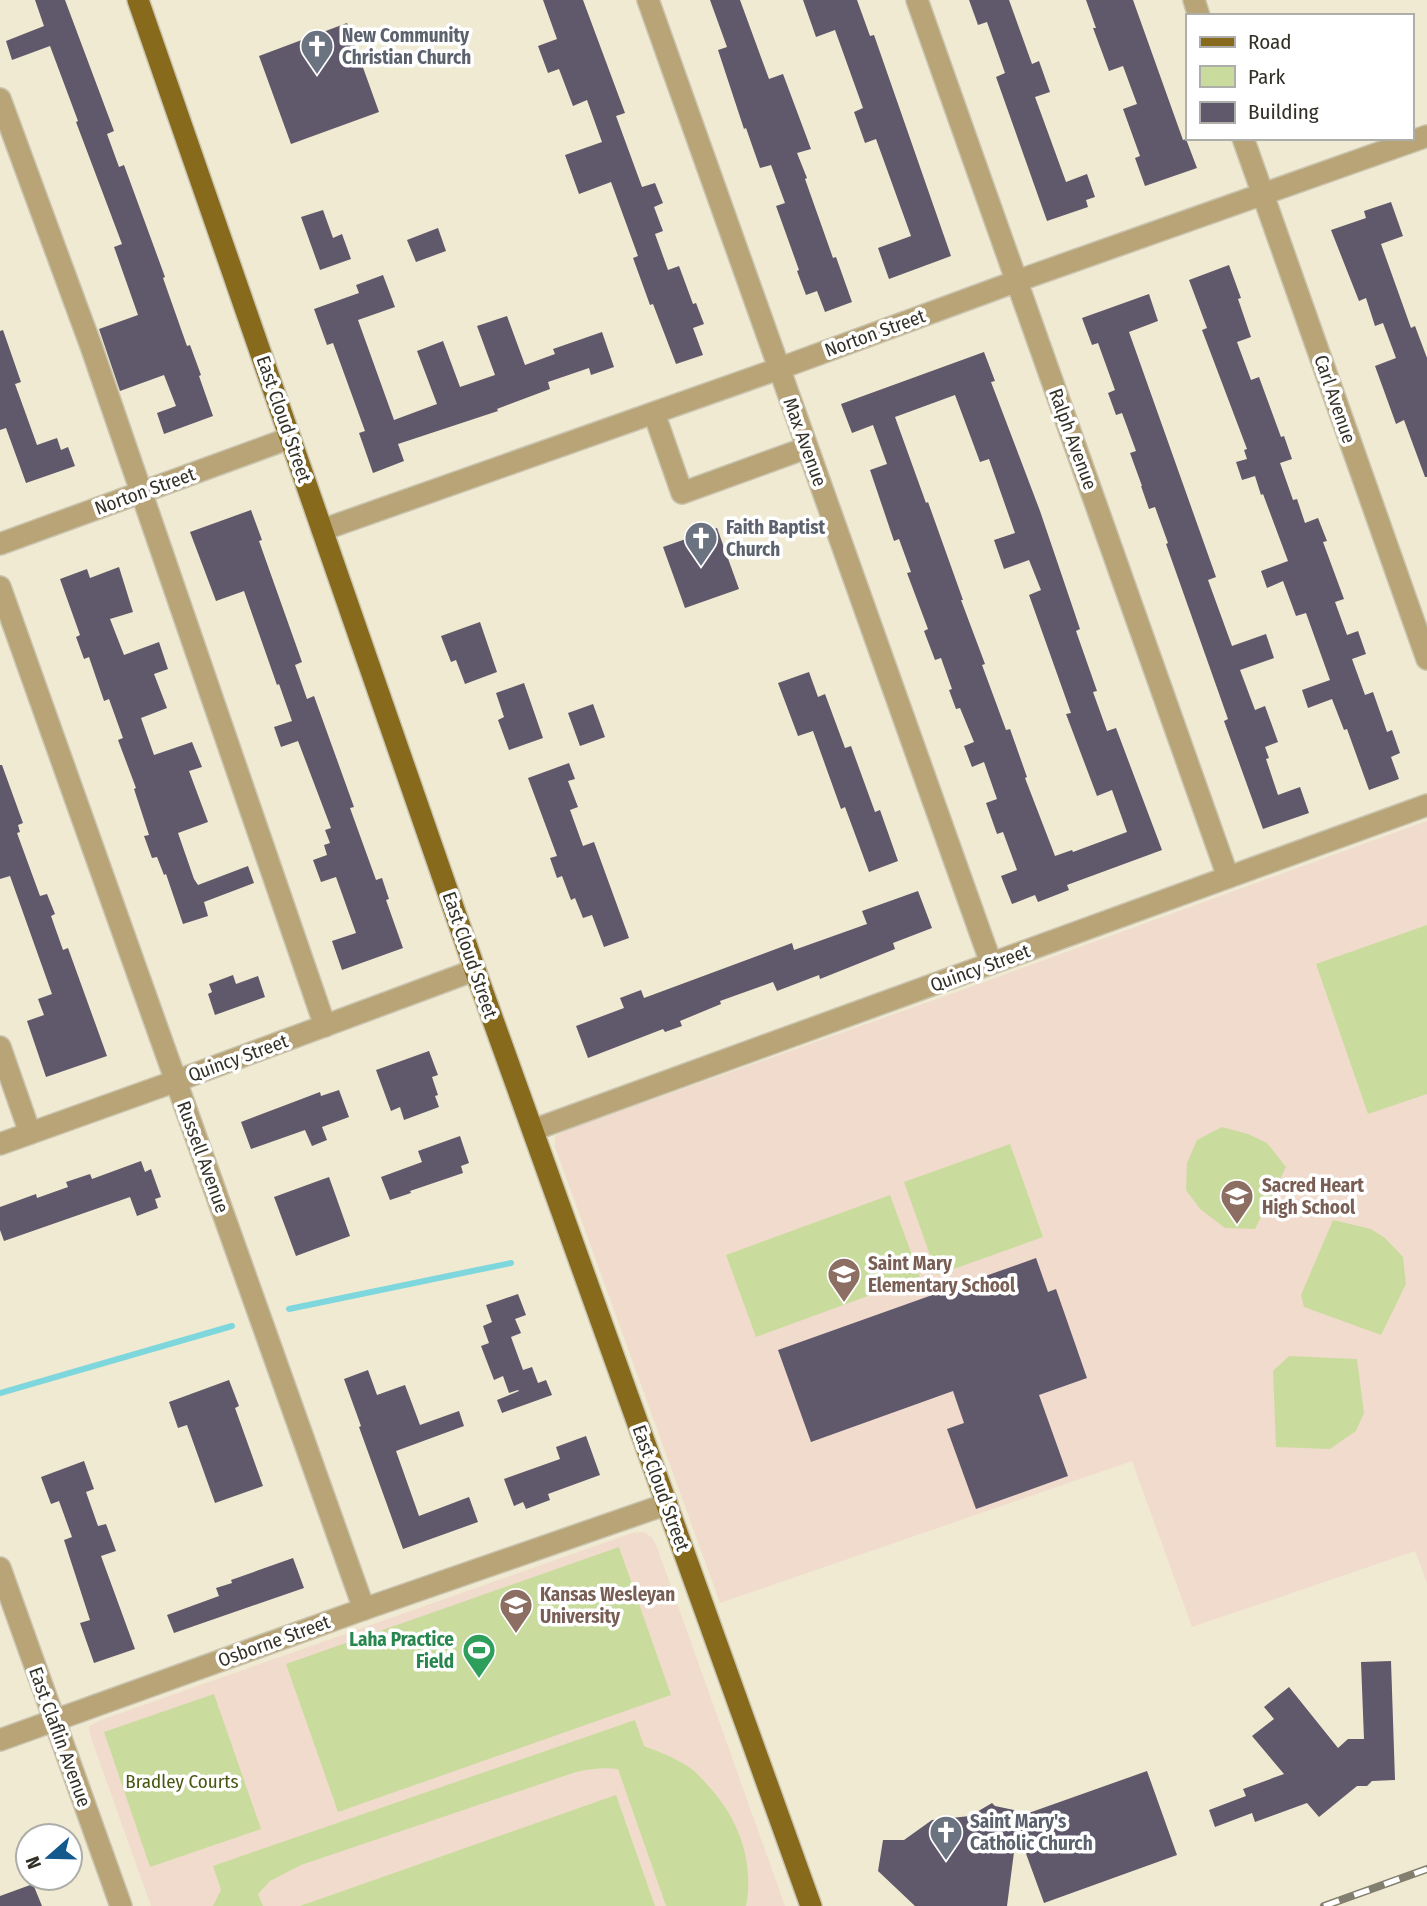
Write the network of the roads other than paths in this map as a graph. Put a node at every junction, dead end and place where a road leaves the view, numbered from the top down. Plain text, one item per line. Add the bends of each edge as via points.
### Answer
1 (138, 0) edge
2 (648, 0) edge
3 (917, 0) edge
4 (0, 99) edge
5 (1427, 136) edge
6 (1244, 140) edge
7 (1263, 195) junction
8 (1017, 281) junction
9 (778, 369) junction
10 (654, 413) junction
11 (290, 438) junction
12 (806, 447) junction
13 (141, 493) junction
14 (322, 530) junction
15 (0, 544) edge
16 (0, 587) edge
17 (1427, 659) edge
18 (1427, 805) edge
19 (1228, 877) junction
20 (991, 963) junction
21 (475, 970) junction
22 (326, 1026) junction
23 (0, 1047) edge
24 (176, 1081) junction
25 (533, 1130) junction
26 (30, 1133) junction
27 (0, 1144) edge
28 (667, 1504) junction
29 (0, 1568) edge
30 (364, 1609) junction
31 (54, 1721) junction
32 (0, 1740) edge
33 (121, 1906) edge
34 (811, 1906) edge

1 - 11 main road, East Cloud Street
2 - 9 street, Max Avenue
3 - 8 street, Ralph Avenue
4 - 13 street
5 - 7 street, Norton Street
6 - 7 street, Carl Avenue
7 - 8 street, Norton Street
7 - 17 street, Carl Avenue
8 - 9 street, Norton Street
8 - 19 street, Ralph Avenue
9 - 10 street, Norton Street
9 - 12 street, Max Avenue
10 - 12 street via 682,493
10 - 14 street, Norton Street
11 - 13 street, Norton Street
11 - 14 main road, East Cloud Street
12 - 20 street, Max Avenue
13 - 15 street, Norton Street
13 - 22 street
14 - 21 main road, East Cloud Street
16 - 24 street, Russell Avenue
18 - 19 street, Quincy Street
19 - 20 street, Quincy Street
20 - 25 street, Quincy Street
21 - 22 street, Quincy Street
21 - 25 main road, East Cloud Street
22 - 24 street, Quincy Street
23 - 26 street
24 - 26 street, Quincy Street
24 - 30 street, Russell Avenue
25 - 28 main road, East Cloud Street
26 - 27 street, Quincy Street
28 - 30 street, Osborne Street
28 - 34 main road, East Cloud Street
29 - 31 street, East Claflin Avenue
30 - 31 street, Osborne Street
31 - 32 street, Osborne Street
31 - 33 street, East Claflin Avenue

